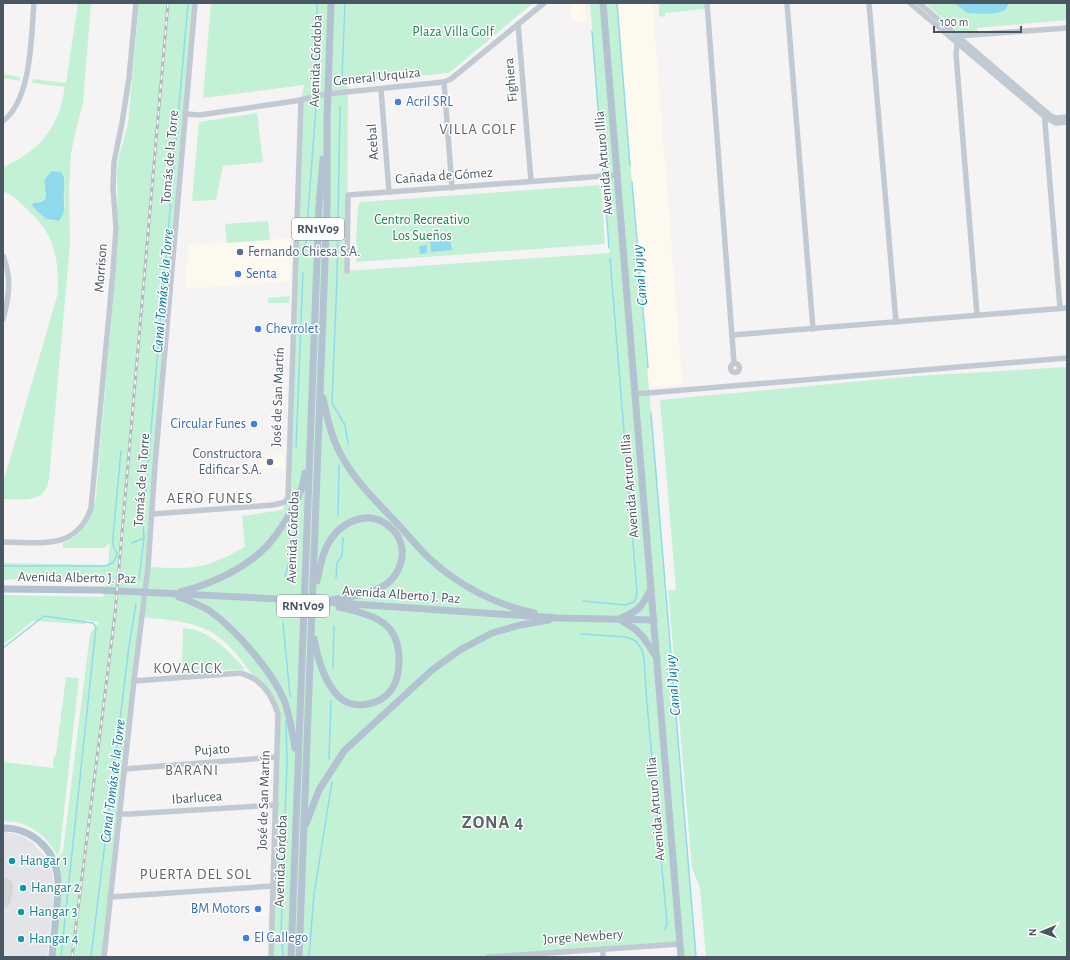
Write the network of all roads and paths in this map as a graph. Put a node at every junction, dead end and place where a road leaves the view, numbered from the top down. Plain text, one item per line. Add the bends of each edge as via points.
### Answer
1 (34, 3) edge
2 (136, 3) edge
3 (195, 3) edge
4 (331, 3) edge
5 (544, 3) edge
6 (604, 3) edge
7 (707, 3) edge
8 (787, 3) edge
9 (869, 3) edge
10 (910, 3) edge
11 (918, 3) edge
12 (518, 24) junction
13 (1067, 28) edge
14 (958, 39) junction
15 (444, 82) junction
16 (380, 89) junction
17 (327, 94) junction
18 (301, 100) junction
19 (186, 114) junction
20 (1044, 114) junction
21 (1067, 117) edge
22 (327, 119) junction
23 (3, 121) edge
24 (1067, 122) edge
25 (618, 175) junction
26 (532, 181) junction
27 (452, 188) junction
28 (389, 192) junction
29 (3, 256) edge
30 (346, 271) dead end
31 (1060, 308) junction
32 (1067, 308) edge
33 (977, 315) junction
34 (3, 319) edge
35 (896, 322) junction
36 (813, 328) junction
37 (732, 335) junction
38 (1067, 358) edge
39 (734, 363) dead end
40 (321, 384) junction
41 (636, 394) junction
42 (310, 449) junction
43 (152, 514) junction
44 (3, 542) edge
45 (651, 588) junction
46 (3, 589) edge
47 (172, 594) junction
48 (313, 595) junction
49 (322, 603) junction
50 (558, 618) junction
51 (619, 618) junction
52 (654, 620) junction
53 (312, 626) junction
54 (657, 658) junction
55 (134, 681) junction
56 (277, 758) junction
57 (297, 763) junction
58 (124, 769) junction
59 (276, 805) junction
60 (119, 814) junction
61 (3, 828) edge
62 (304, 830) junction
63 (273, 886) junction
64 (110, 897) junction
65 (680, 944) junction
66 (603, 949) junction
67 (542, 955) edge
68 (52, 957) edge
69 (104, 957) edge
70 (271, 957) edge
71 (290, 957) edge
72 (299, 957) edge
73 (488, 957) edge
74 (603, 957) edge
75 (681, 957) edge

1 - 23 street via 26,80 20,97 9,116
2 - 44 street, Morrison via 129,78 114,162 115,243 92,499 88,516 84,524 66,539 50,543
3 - 19 street, Tomás de la Torre
4 - 17 main road, Avenida Córdoba / RN1V09
5 - 12 street, General Urquiza
6 - 25 main road, Avenida Arturo Illia
7 - 37 street
8 - 36 street
9 - 35 street
10 - 14 street
11 - 14 street
12 - 15 street, General Urquiza
12 - 26 street, Fighiera
13 - 14 street
14 - 20 street
14 - 33 street via 956,54
15 - 16 street, General Urquiza
15 - 27 street
16 - 17 street, General Urquiza
16 - 28 street, Acebal
17 - 18 street, General Urquiza
17 - 22 main road, Avenida Córdoba / RN1V09
18 - 19 street, General Urquiza via 200,115
18 - 43 street, José de San Martín via 288,497 285,502 273,506
19 - 43 street, Tomás de la Torre
20 - 21 street via 1056,118
20 - 24 street via 1056,123
20 - 31 street
22 - 40 main road, Avenida Córdoba / RN1V09 via 328,207
22 - 42 main road, Avenida Córdoba / RN1V09 via 319,206
25 - 26 street, Cañada de Gómez
25 - 41 main road, Avenida Arturo Illia
26 - 27 street, Cañada de Gómez
27 - 28 street, Cañada de Gómez
28 - 30 street, Cañada de Gómez via 348,195
29 - 34 street via 10,282
31 - 32 street
31 - 33 street
33 - 35 street
35 - 36 street
36 - 37 street
37 - 39 street
38 - 41 street
40 - 48 main road, Avenida Córdoba / RN1V09
40 - 50 main road via 332,435 351,472 430,559 453,578 479,593 524,611
41 - 45 main road, Avenida Arturo Illia
42 - 47 main road via 302,489 291,511 266,547 229,573 204,585
42 - 57 main road, Avenida Córdoba / RN1V09
43 - 55 street, Tomás de la Torre
45 - 51 main road via 642,606 632,614
45 - 52 main road, Avenida Arturo Illia
46 - 47 main road, Avenida Alberto J. Paz
47 - 49 main road, Avenida Alberto J. Paz
47 - 57 main road via 195,603 230,627 273,679 284,700 291,723
48 - 49 main road via 322,558 335,532 344,525 368,517 389,526 402,544 401,560 395,576 382,587 370,592
48 - 53 main road, Avenida Córdoba / RN1V09
49 - 50 main road, Avenida Alberto J. Paz
49 - 53 main road via 378,620 394,635 399,655 397,680 386,696 370,704 351,704 340,698 329,685 325,675
50 - 51 main road, Avenida Alberto J. Paz
50 - 62 main road via 492,633 460,650 432,670 344,751 319,790
51 - 52 main road, Avenida Alberto J. Paz
51 - 54 main road via 644,637
52 - 54 main road, Avenida Arturo Illia
53 - 62 main road, Avenida Córdoba / RN1V09
54 - 65 main road, Avenida Arturo Illia
55 - 56 street, José de San Martín via 241,673 255,679 269,694 278,714
55 - 58 street, Tomás de la Torre
56 - 58 street, Pujato
56 - 59 street, José de San Martín
57 - 71 main road, Avenida Córdoba / RN1V09
58 - 60 street, Tomás de la Torre
59 - 60 street, Ibarlucea
59 - 63 street, José de San Martín
60 - 64 street, Tomás de la Torre
61 - 68 main road via 31,834 48,850 56,863 59,884
62 - 72 main road, Avenida Córdoba / RN1V09
63 - 64 street
63 - 70 street, José de San Martín
64 - 69 street, Tomás de la Torre
65 - 66 street, Jorge Newbery
65 - 75 main road, Avenida Arturo Illia
66 - 67 street, Jorge Newbery
66 - 74 street
67 - 73 street, Jorge Newbery

